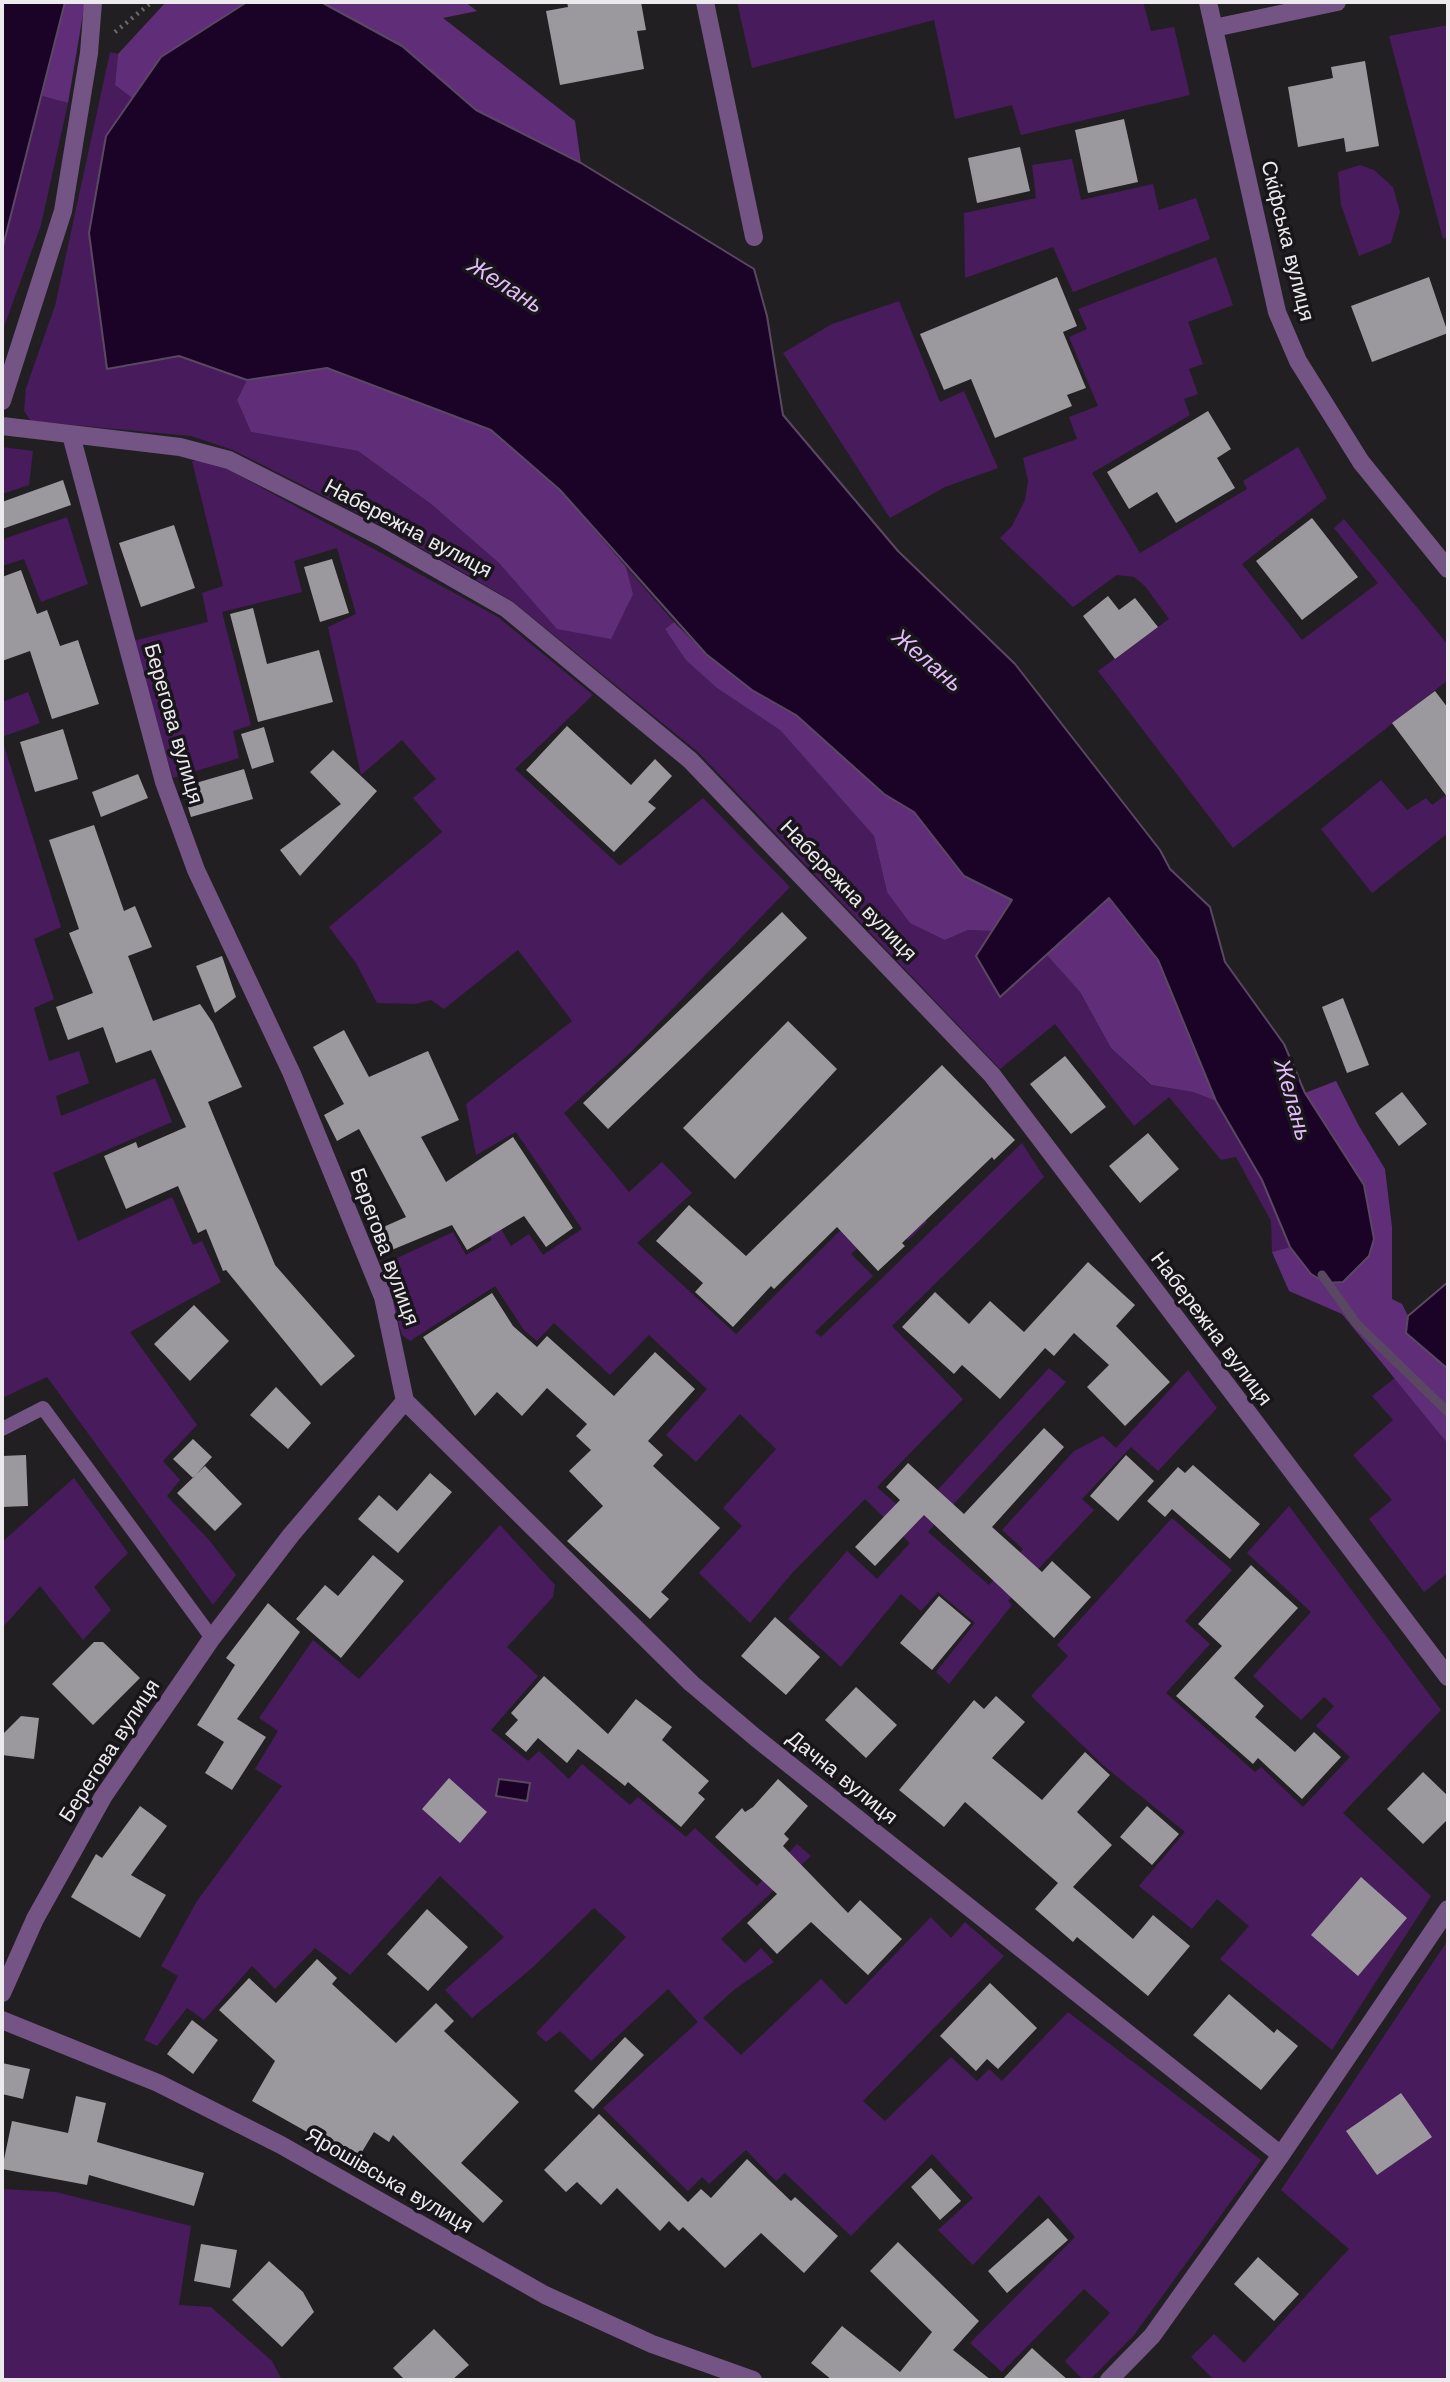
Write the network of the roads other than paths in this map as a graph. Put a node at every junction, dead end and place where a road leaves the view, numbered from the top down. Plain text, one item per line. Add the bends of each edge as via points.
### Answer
1 (93, 2) edge
2 (705, 2) edge
3 (1208, 2) edge
4 (1336, 2) edge
5 (1214, 28) junction
6 (754, 237) dead end
7 (2, 401) edge
8 (2, 426) edge
9 (71, 435) junction
10 (1448, 569) edge
11 (405, 1401) junction
12 (2, 1429) edge
13 (212, 1638) junction
14 (1448, 1677) edge
15 (1448, 1909) edge
16 (2, 1993) edge
17 (2, 2020) edge
18 (1281, 2155) junction
19 (753, 2380) edge
20 (1108, 2380) edge

1 - 7 street via 63,211
2 - 6 street
3 - 5 street, Скіфська вулиця
4 - 5 street
5 - 10 street, Скіфська вулиця via 1277,312 1298,361 1361,462
8 - 9 street, Набережна вулиця
9 - 11 street, Берегова вулиця via 164,782 196,870 292,1073 383,1297
9 - 14 street, Набережна вулиця via 180,447 229,460 382,537 507,609 690,760 992,1075
11 - 13 street, Берегова вулиця via 291,1535
11 - 18 street, Дачна вулиця via 691,1683
12 - 13 lane via 43,1408
13 - 16 street, Берегова вулиця via 103,1797 34,1919
15 - 18 street
17 - 19 street, Ярошівська вулиця via 158,2082 257,2132 545,2295 652,2344
18 - 20 street via 1152,2336

